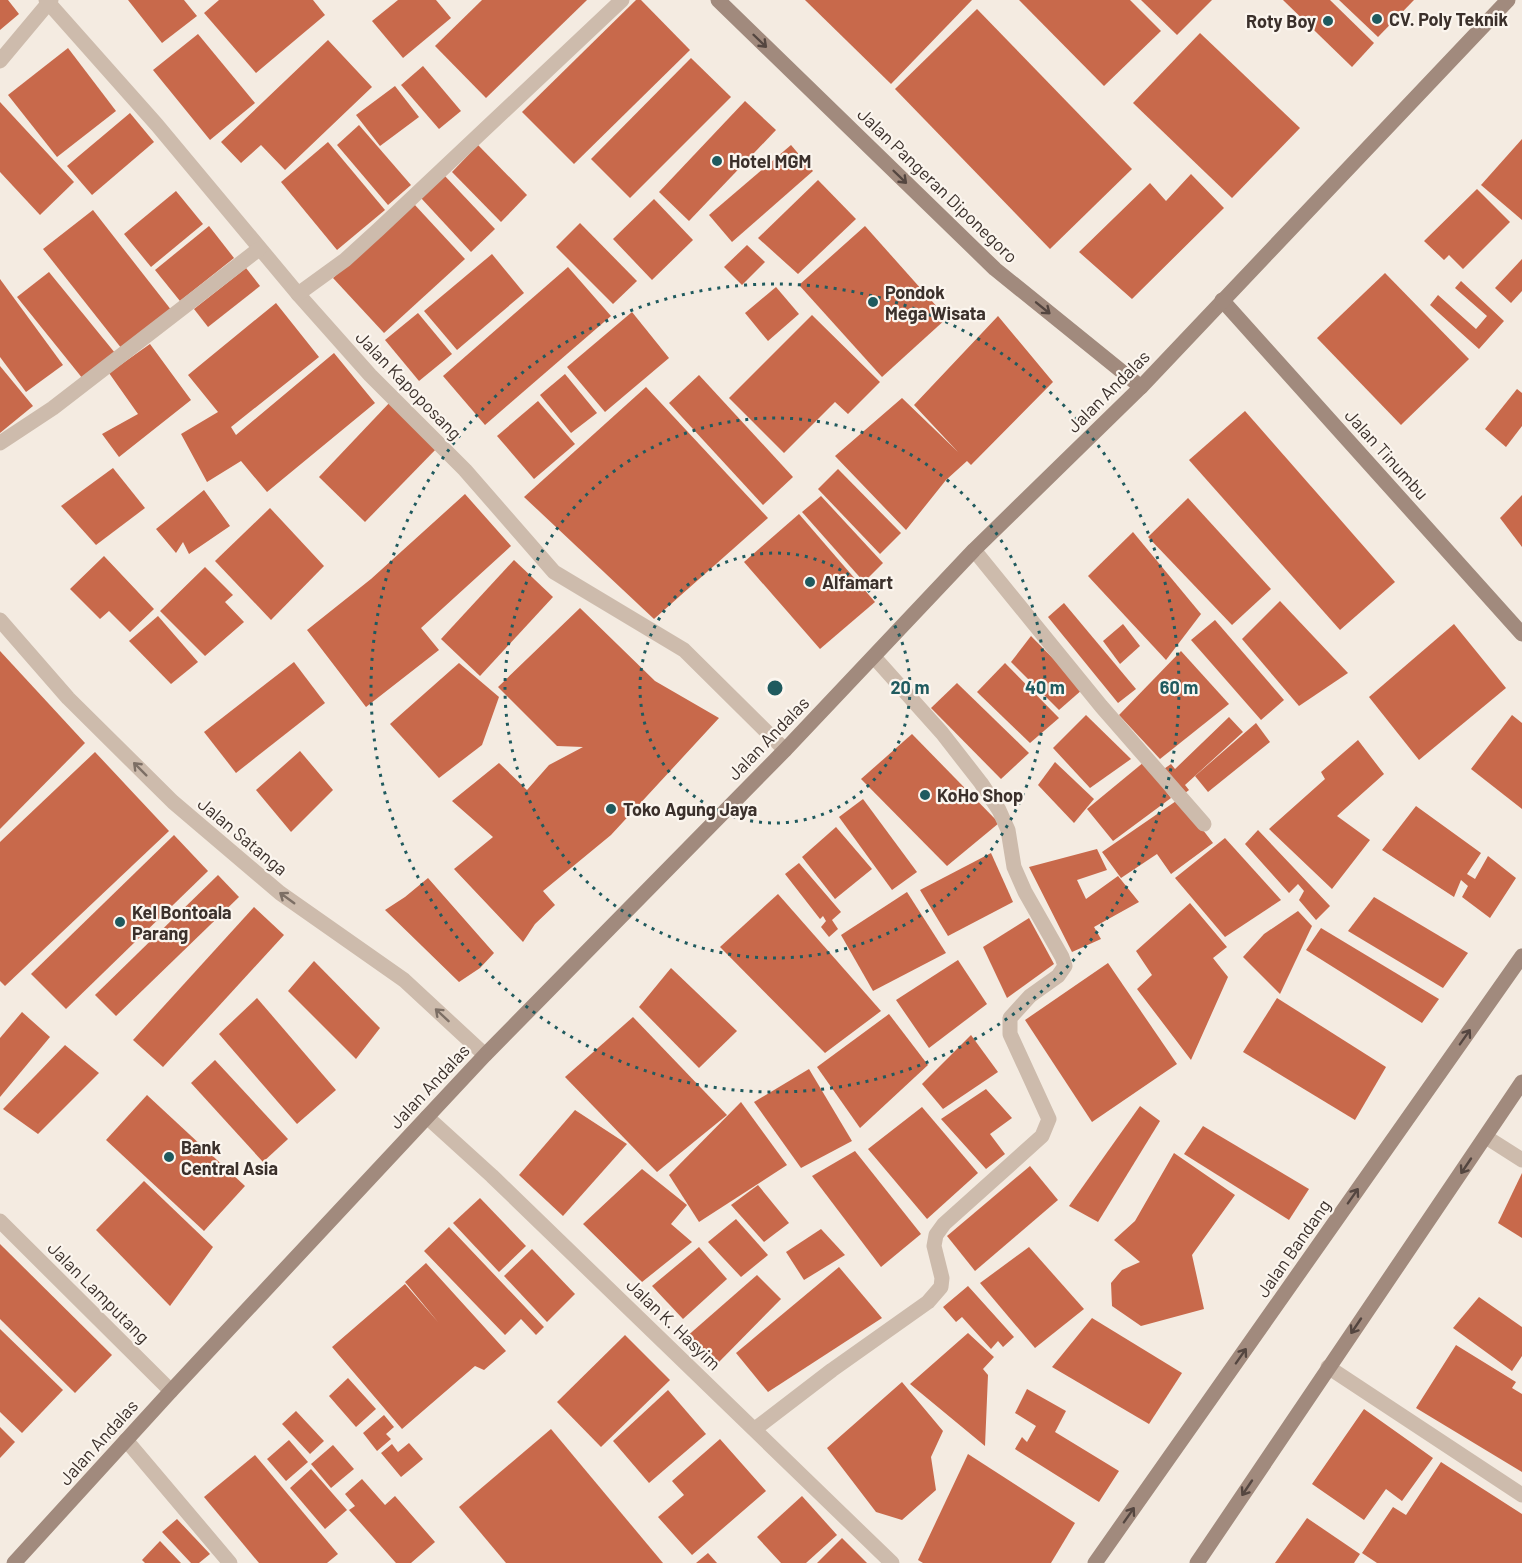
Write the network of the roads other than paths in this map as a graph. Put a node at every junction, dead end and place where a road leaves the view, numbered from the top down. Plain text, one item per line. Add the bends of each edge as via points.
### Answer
1 (622, 0) edge
2 (718, 0) edge
3 (1508, 0) edge
4 (49, 1) edge
5 (0, 61) edge
6 (259, 249) junction
7 (298, 294) junction
8 (1222, 300) junction
9 (1141, 387) junction
10 (0, 443) edge
11 (974, 550) junction
12 (0, 620) edge
13 (1522, 634) edge
14 (874, 657) junction
15 (785, 750) junction
16 (1204, 824) dead end
17 (1522, 956) edge
18 (484, 1056) junction
19 (1522, 1082) edge
20 (427, 1117) junction
21 (1485, 1137) junction
22 (1522, 1160) edge
23 (0, 1221) edge
24 (1328, 1366) junction
25 (171, 1391) junction
26 (754, 1429) junction
27 (126, 1440) junction
28 (1522, 1495) edge
29 (14, 1563) edge
30 (230, 1563) edge
31 (892, 1563) edge
32 (1095, 1563) edge
33 (1197, 1563) edge

1 - 7 street via 345,260
2 -> 9 main road, Jalan Pangeran Diponegoro via 995,269
3 - 8 main road, Jalan Andalas
4 - 5 street
4 - 6 street, Jalan Kapoposang
6 - 7 street, Jalan Kapoposang
6 - 10 street via 53,408
7 - 15 street, Jalan Kapoposang via 370,375 465,470 554,572 684,650
8 - 9 main road, Jalan Andalas
8 - 13 main road, Jalan Tinumbu
9 - 11 main road, Jalan Andalas
11 - 14 main road, Jalan Andalas
11 - 16 street
18 -> 12 street, Jalan Satanga via 404,980 280,892 172,802 68,698
14 - 15 main road, Jalan Andalas
14 - 26 street via 942,733 999,810 1021,884 1062,957 1065,966 1058,976 1010,1017 1010,1034 1049,1119 1042,1136 936,1235 934,1246 941,1287 928,1302
15 - 18 main road, Jalan Andalas
32 -> 17 main road, Jalan Bandang
18 - 20 main road, Jalan Andalas
19 - 21 main road
20 - 25 main road, Jalan Andalas
20 - 26 street, Jalan K. Hasyim
21 - 22 street
21 -> 24 main road
23 - 25 street, Jalan Lamputang
24 - 28 street
24 -> 33 main road
25 - 27 main road, Jalan Andalas
26 - 31 street, Jalan K. Hasyim
27 - 29 main road, Jalan Andalas
27 - 30 street

